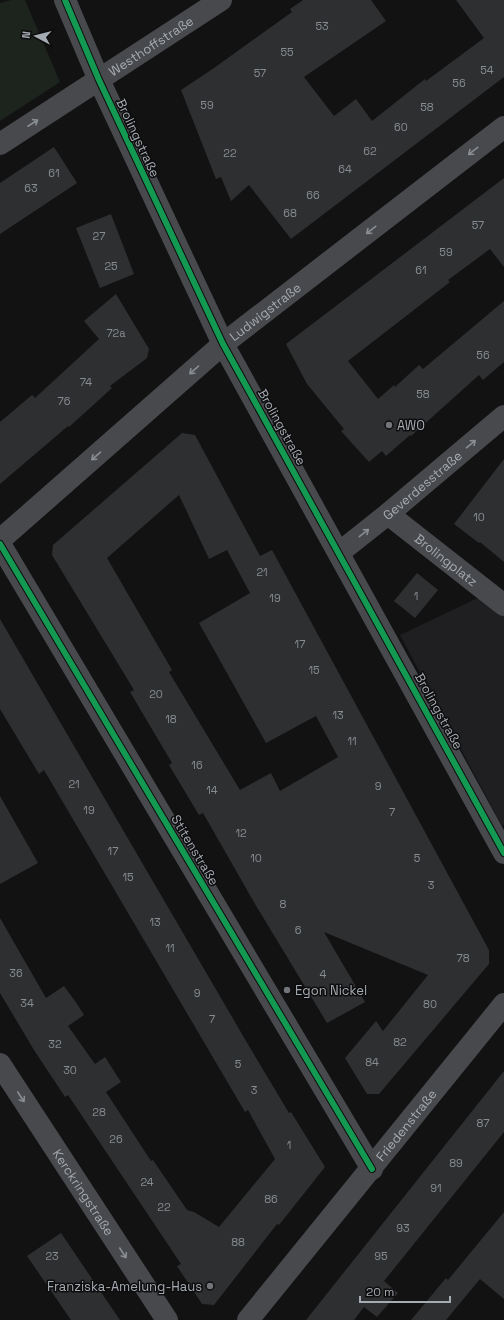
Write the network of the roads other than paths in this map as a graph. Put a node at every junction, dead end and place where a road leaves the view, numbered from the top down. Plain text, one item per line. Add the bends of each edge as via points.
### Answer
1 (65, 0) edge
2 (221, 0) edge
3 (99, 80) junction
4 (504, 127) edge
5 (0, 144) edge
6 (223, 344) junction
7 (504, 416) edge
8 (388, 514) junction
9 (0, 540) edge
10 (0, 544) edge
11 (340, 552) junction
12 (504, 605) edge
13 (504, 853) edge
14 (504, 1004) edge
15 (0, 1064) edge
16 (372, 1168) junction
17 (167, 1320) edge
18 (248, 1320) edge

1 - 3 street, Brolingstraße
2 - 3 street, Westhoffstraße
5 -> 3 street, Westhoffstraße
3 - 6 street, Brolingstraße
4 -> 6 street, Ludwigstraße
6 -> 9 street, Ludwigstraße
6 - 11 street, Brolingstraße
8 -> 7 street, Geverdesstraße
11 -> 8 street, Geverdesstraße
8 - 12 street, Brolingplatz
10 - 16 street, Stitenstraße
11 - 13 street, Brolingstraße via 413,673 481,799
14 - 16 street, Friedenstraße
15 -> 17 street, Kerckringstraße
16 - 18 street, Friedenstraße

